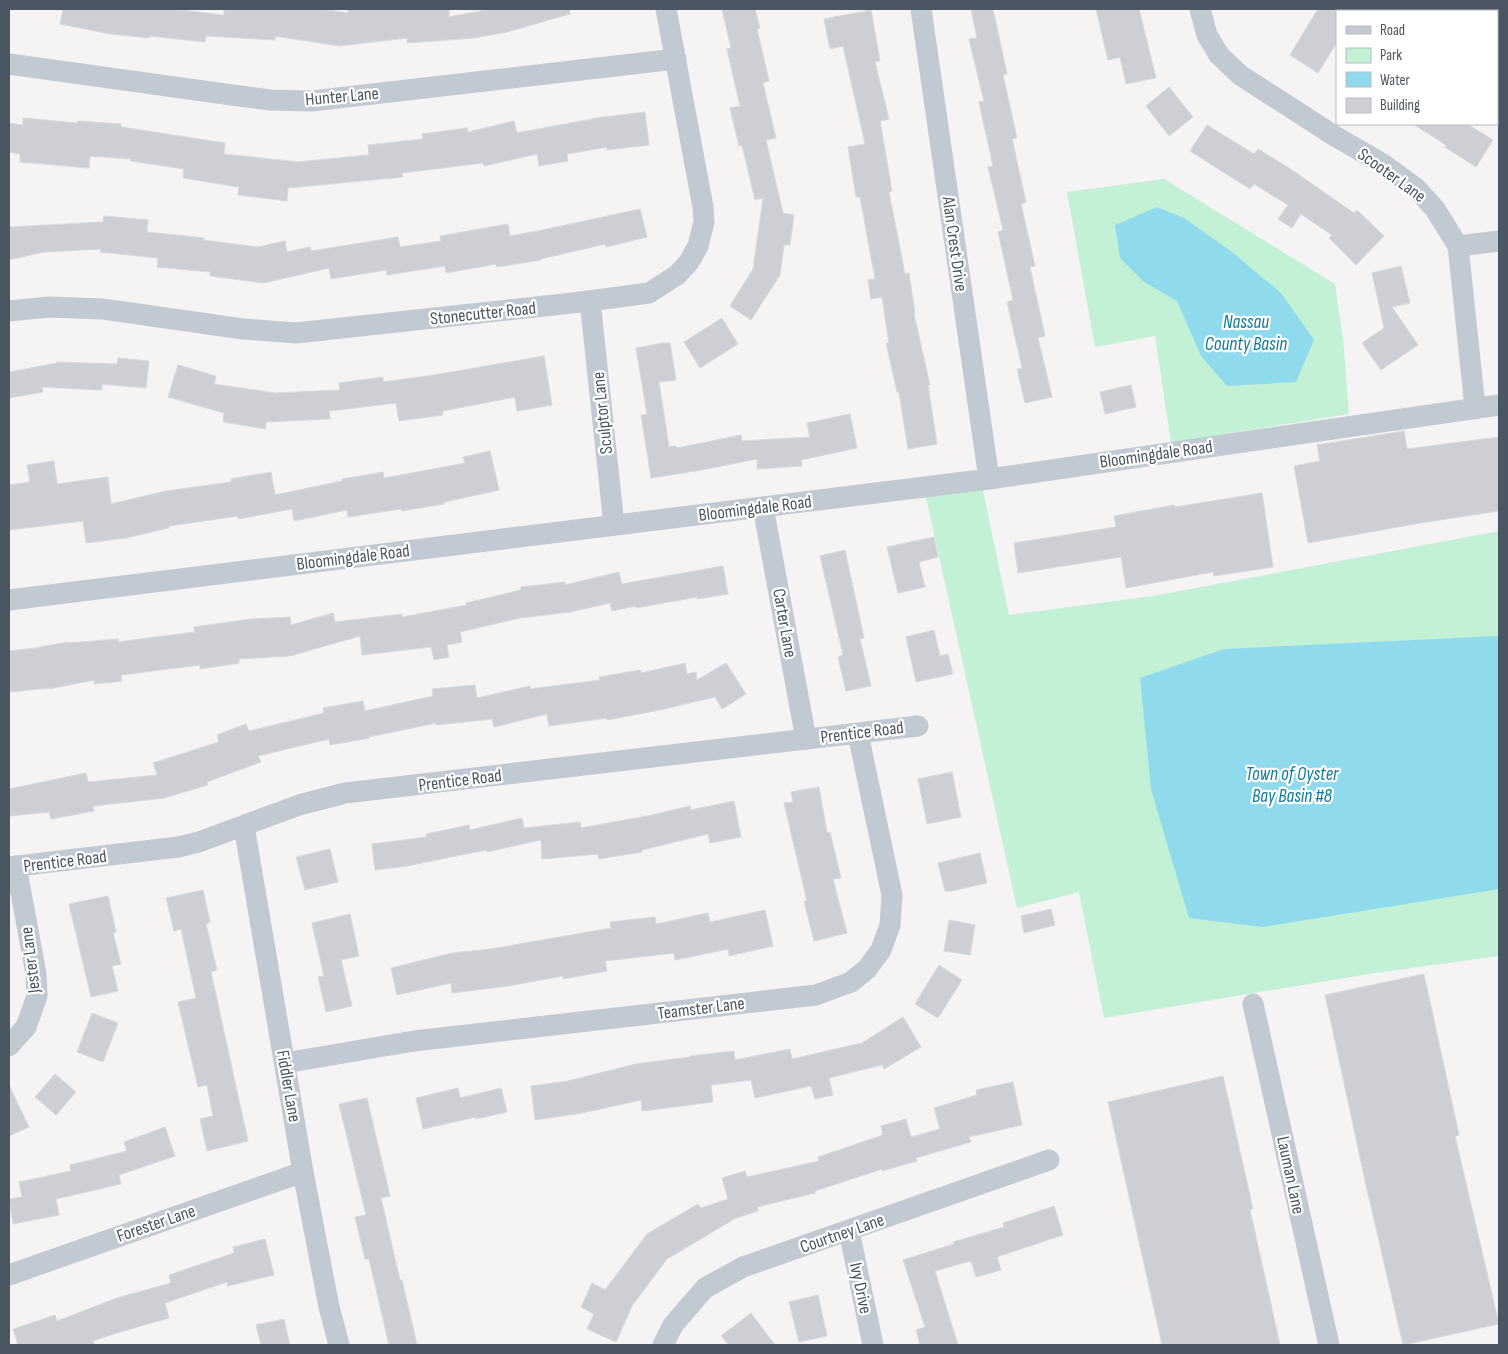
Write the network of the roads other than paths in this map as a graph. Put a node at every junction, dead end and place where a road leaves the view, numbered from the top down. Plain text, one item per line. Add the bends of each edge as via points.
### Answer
1 (666, 9) edge
2 (921, 9) edge
3 (1200, 9) edge
4 (676, 59) junction
5 (9, 64) edge
6 (1337, 130) edge
7 (1499, 241) edge
8 (1458, 246) junction
9 (590, 301) junction
10 (9, 311) edge
11 (1499, 404) edge
12 (1476, 407) junction
13 (989, 479) junction
14 (763, 507) junction
15 (614, 525) junction
16 (9, 600) edge
17 (918, 726) dead end
18 (858, 734) junction
19 (806, 739) junction
20 (244, 826) junction
21 (12, 867) edge
22 (1254, 1004) dead end
23 (9, 1046) edge
24 (285, 1063) junction
25 (1049, 1160) dead end
26 (303, 1172) junction
27 (850, 1231) junction
28 (9, 1275) edge
29 (339, 1345) edge
30 (663, 1345) edge
31 (873, 1345) edge
32 (1329, 1345) edge

1 - 4 street, Stonecutter Road
2 - 13 street, Alan Crest Drive
3 - 6 street, Scooter Lane via 1207,35 1219,55 1240,75
4 - 5 street, Hunter Lane via 312,101 270,100
4 - 9 street, Stonecutter Road via 704,207 698,246 677,275 649,293
6 - 8 street, Scooter Lane via 1417,189 1436,208
7 - 8 street
8 - 12 street, Scooter Lane
9 - 10 street, Stonecutter Road via 296,333 243,329 103,309 49,307
9 - 15 street, Sculptor Lane
11 - 12 street, Bloomingdale Road
12 - 13 street, Bloomingdale Road
13 - 14 street, Bloomingdale Road
14 - 15 street, Bloomingdale Road
14 - 19 street, Carter Lane
15 - 16 street, Bloomingdale Road
17 - 18 street, Prentice Road
18 - 19 street, Prentice Road
18 - 24 street, Teamster Lane via 892,895 890,925 881,950 851,982 816,995 414,1041
19 - 20 street, Prentice Road via 345,793 299,805
20 - 21 street, Prentice Road via 178,847
20 - 24 street, Fiddler Lane
21 - 23 street, Jester Lane via 36,974 37,996 26,1027
22 - 32 street, Lauman Lane
24 - 26 street, Fiddler Lane
25 - 27 street, Courtney Lane
26 - 28 street, Forester Lane
26 - 29 street, Fiddler Lane
27 - 30 street, Courtney Lane via 743,1267 705,1288 673,1324
27 - 31 street, Ivy Drive

